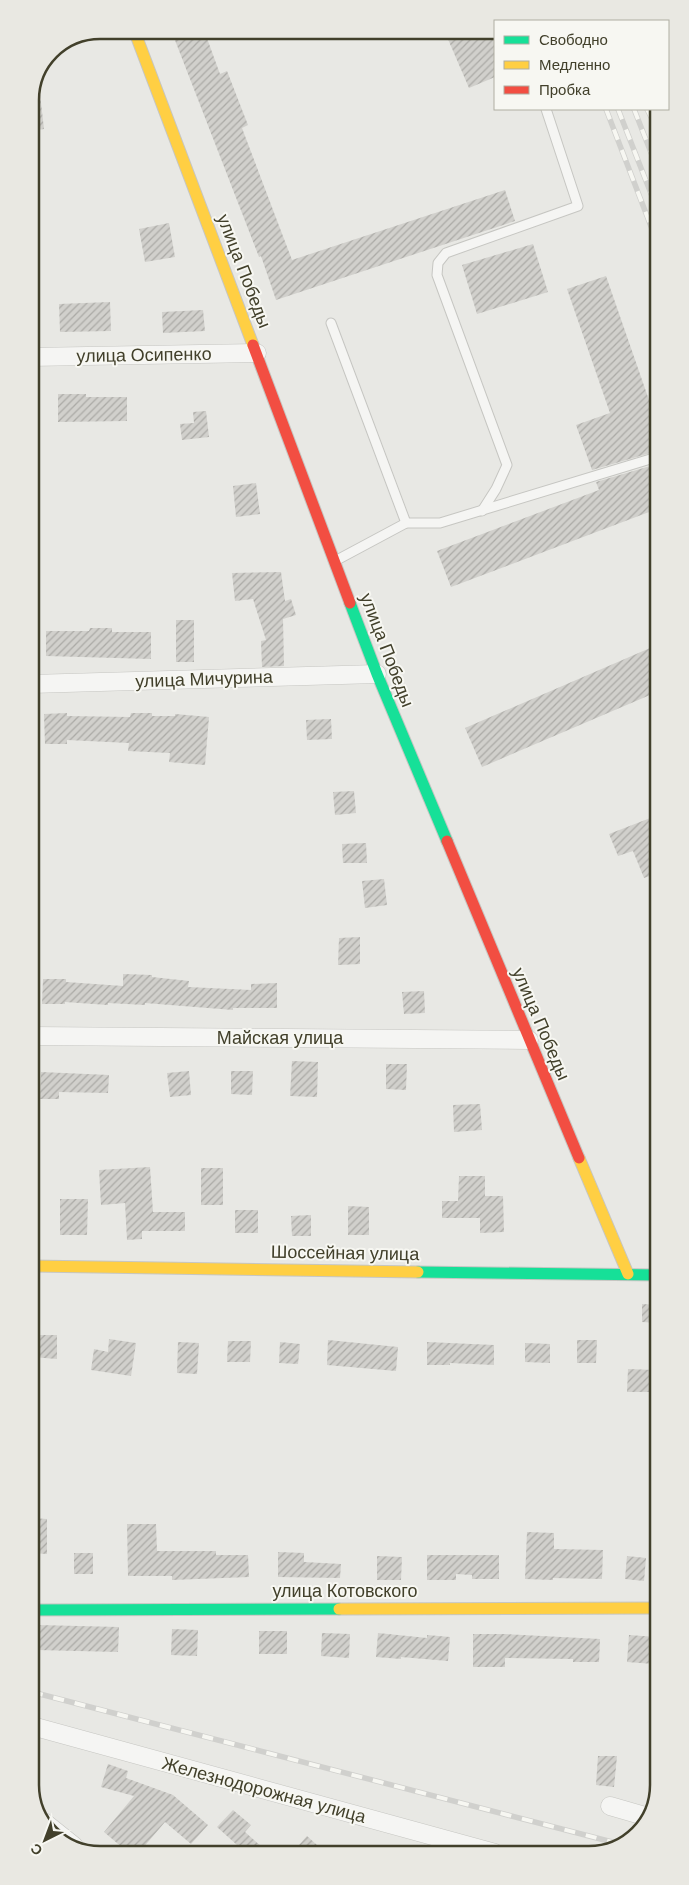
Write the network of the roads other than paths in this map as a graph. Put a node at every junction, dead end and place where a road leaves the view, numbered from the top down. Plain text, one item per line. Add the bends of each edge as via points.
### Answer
1 (137, 39) edge
2 (546, 110) edge
3 (331, 323) dead end
4 (257, 352) junction
5 (39, 356) edge
6 (650, 459) edge
7 (482, 510) junction
8 (406, 522) junction
9 (335, 561) junction
10 (377, 674) junction
11 (39, 684) edge
12 (39, 1036) edge
13 (529, 1040) junction
14 (39, 1266) edge
15 (628, 1274) junction
16 (650, 1275) edge
17 (650, 1608) edge
18 (39, 1610) edge
19 (39, 1728) edge
20 (610, 1806) dead end
21 (642, 1815) edge
22 (469, 1846) edge

1 - 4 street, улица Победы
2 - 7 lane via 578,206 446,253 438,263 437,274 507,465
3 - 8 lane
4 - 5 street, улица Осипенко
4 - 9 street, улица Победы
6 - 7 lane
7 - 8 lane via 440,523
8 - 9 lane
9 - 10 street, улица Победы
10 - 11 street, улица Мичурина
10 - 13 street, улица Победы
12 - 13 street, Майская улица
13 - 15 street, улица Победы
14 - 15 street, Шоссейная улица
15 - 16 street, Шоссейная улица
17 - 18 street, улица Котовского
19 - 22 street, Железнодорожная улица
20 - 21 street

